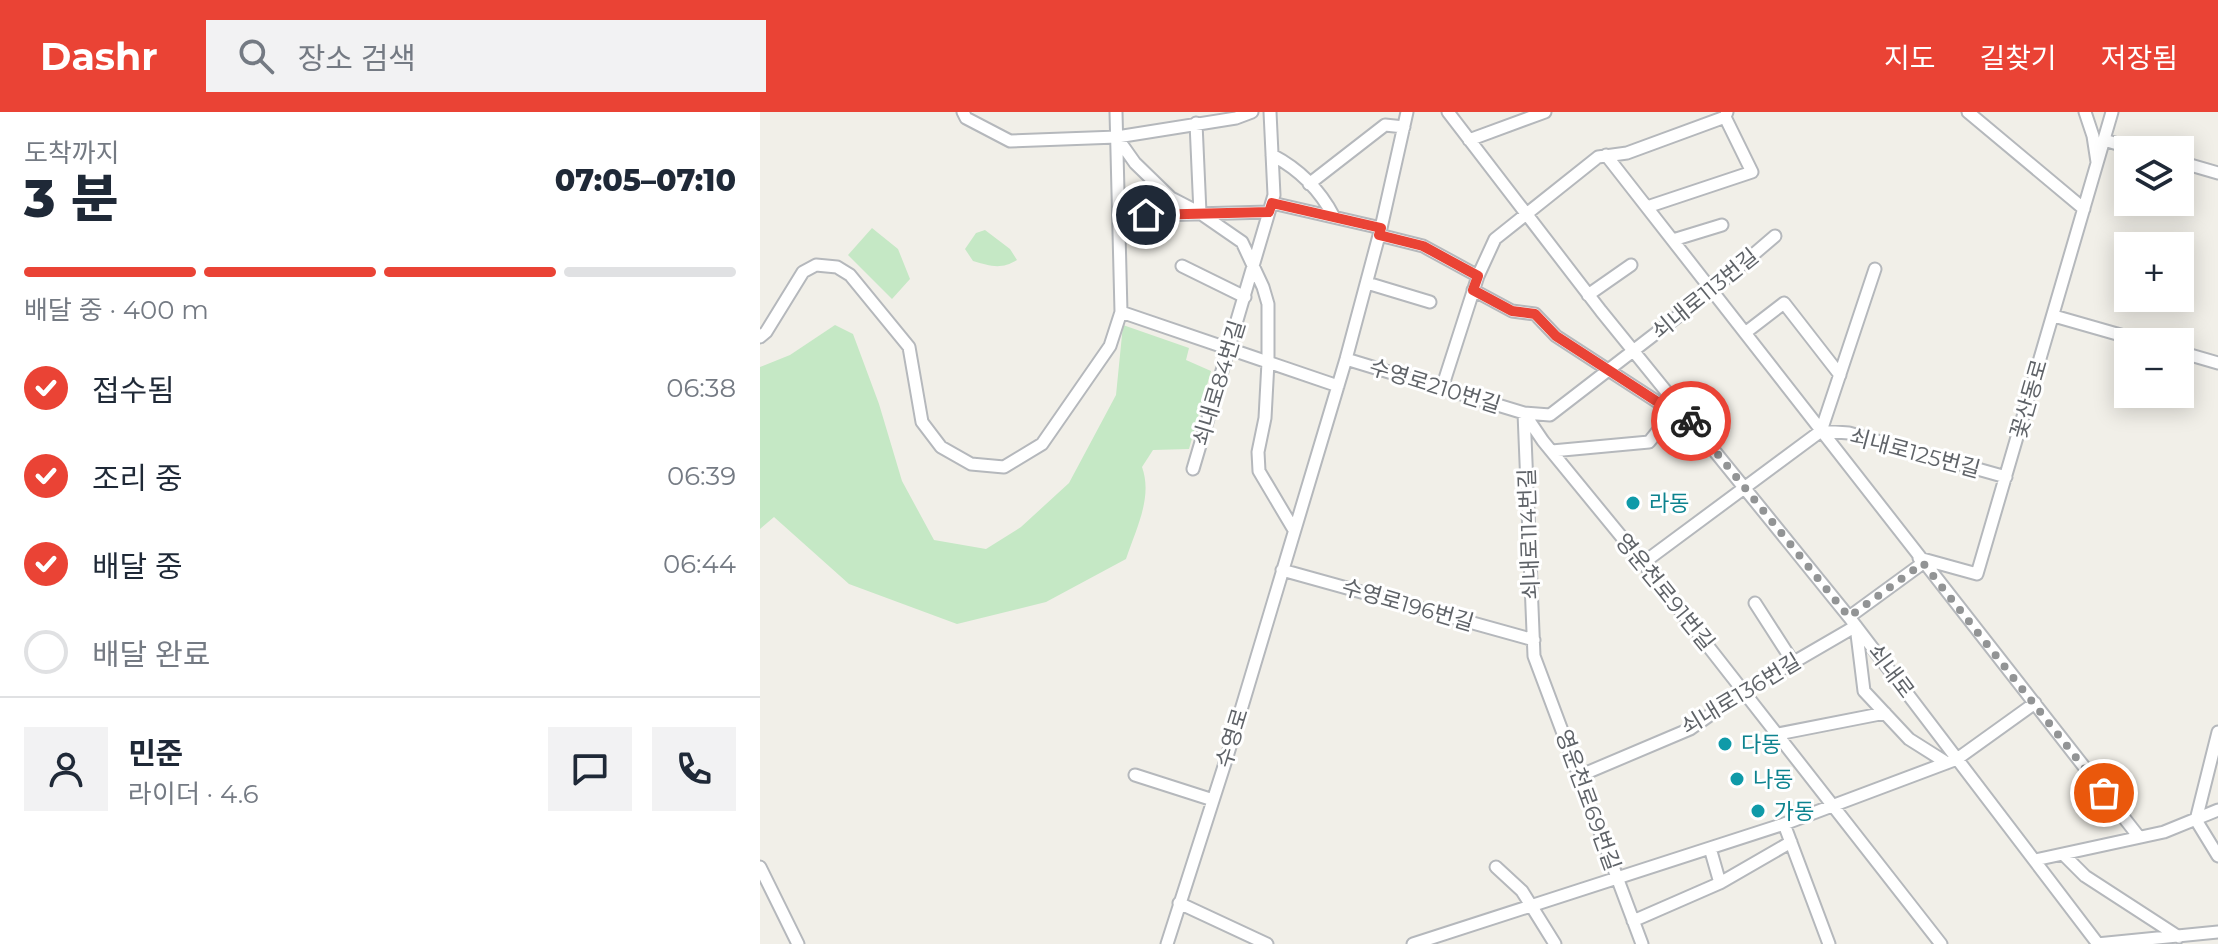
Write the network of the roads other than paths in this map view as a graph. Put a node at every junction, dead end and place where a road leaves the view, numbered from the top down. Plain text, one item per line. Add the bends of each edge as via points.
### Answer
1 (963, 112) edge
2 (1116, 112) edge
3 (1252, 112) edge
4 (1270, 112) edge
5 (1407, 112) edge
6 (1448, 112) edge
7 (1545, 112) edge
8 (1968, 112) edge
9 (2085, 112) edge
10 (2112, 112) edge
11 (1726, 115) edge
12 (1196, 123) junction
13 (1404, 127) junction
14 (1117, 137) junction
15 (1469, 140) junction
16 (2104, 140) junction
17 (2114, 143) edge
18 (1272, 155) junction
19 (1606, 155) junction
20 (2097, 166) junction
21 (2194, 166) edge
22 (2218, 173) edge
23 (1309, 184) junction
24 (1270, 207) junction
25 (1647, 207) junction
26 (2084, 209) junction
27 (1200, 213) junction
28 (1525, 213) junction
29 (1119, 216) junction
30 (1334, 217) junction
31 (1722, 225) dead end
32 (1380, 232) junction
33 (1775, 236) dead end
34 (1673, 240) junction
35 (1631, 265) dead end
36 (1182, 266) dead end
37 (1254, 267) junction
38 (1875, 269) dead end
39 (1478, 276) junction
40 (1367, 283) junction
41 (1473, 290) junction
42 (1712, 290) junction
43 (1588, 295) junction
44 (1245, 297) junction
45 (1430, 302) dead end
46 (1121, 312) junction
47 (2054, 316) junction
48 (1745, 333) junction
49 (2114, 333) edge
50 (760, 337) edge
51 (1230, 349) junction
52 (1634, 352) junction
53 (2194, 356) edge
54 (1346, 359) junction
55 (1268, 362) junction
56 (2218, 363) edge
57 (1609, 370) junction
58 (1840, 375) junction
59 (1338, 386) junction
60 (1442, 388) junction
61 (1676, 409) junction
62 (1524, 413) junction
63 (1821, 431) junction
64 (1552, 451) junction
65 (1193, 469) dead end
66 (2006, 477) junction
67 (1745, 487) junction
68 (1294, 530) junction
69 (1921, 560) junction
70 (1643, 563) junction
71 (1282, 570) junction
72 (1755, 603) dead end
73 (1852, 621) junction
74 (1534, 640) junction
75 (1534, 656) joint
76 (1793, 662) junction
77 (1744, 691) junction
78 (2035, 703) junction
79 (1885, 713) junction
80 (2218, 732) edge
81 (1778, 734) junction
82 (1952, 761) junction
83 (1135, 775) dead end
84 (1579, 776) junction
85 (1213, 800) junction
86 (1833, 804) junction
87 (2218, 810) edge
88 (2196, 820) junction
89 (1784, 824) junction
90 (2139, 837) junction
91 (1791, 842) junction
92 (1710, 848) junction
93 (2063, 854) junction
94 (2218, 856) edge
95 (2035, 860) junction
96 (760, 867) edge
97 (1496, 867) dead end
98 (1617, 879) junction
99 (1720, 883) junction
100 (1179, 903) junction
101 (1532, 906) junction
102 (1633, 921) junction
103 (2218, 932) edge
104 (2179, 937) junction
105 (1432, 941) edge
106 (798, 944) edge
107 (1167, 944) edge
108 (1267, 944) edge
109 (1413, 944) edge
110 (1555, 944) edge
111 (1642, 944) edge
112 (1829, 944) edge
113 (1941, 944) edge
114 (2098, 944) edge

1 - 14 street via 1010,141
2 - 14 street
3 - 12 street
4 - 18 street, 쇠내로84번길
5 - 13 street, 수영로
6 - 15 street, 쇠내로
7 - 15 street
8 - 26 street
9 - 20 street, 꽃산동로
10 - 16 street, 꽃산동로
11 - 19 street via 1627,153
11 - 25 street via 1752,172
12 - 14 street
12 - 27 street
13 - 23 street via 1385,125
13 - 32 street, 수영로
14 - 27 street via 1171,198
14 - 29 street
15 - 28 street, 쇠내로
16 - 17 street
16 - 20 street, 꽃산동로
18 - 23 street
18 - 24 street, 쇠내로84번길
19 - 25 street
19 - 28 street
20 - 26 street, 꽃산동로
21 - 22 street
23 - 30 street
24 - 27 street
24 - 30 street
24 - 37 street, 쇠내로84번길
25 - 34 street
26 - 47 street, 꽃산동로
27 - 29 street
27 - 37 street via 1242,242
28 - 39 street via 1495,239
28 - 43 street, 쇠내로
29 - 46 street
30 - 32 street
31 - 34 street
32 - 39 street via 1423,246
32 - 40 street, 수영로
33 - 42 street, 쇠내로113번길
34 - 42 street
35 - 43 street
36 - 44 street, 쇠내로84번길
37 - 44 street, 쇠내로84번길
37 - 55 street via 1268,304
38 - 58 street
39 - 41 street
40 - 45 street
40 - 54 street, 수영로
41 - 57 street via 1512,311 1535,314 1556,336
41 - 60 street
42 - 48 street
42 - 52 street, 쇠내로113번길
43 - 52 street, 쇠내로
44 - 51 street, 쇠내로84번길
46 - 50 street via 1110,346 1042,444 1004,467 971,464 941,447 922,422 909,347 850,275 837,267 816,265 803,272
46 - 51 street
47 - 49 street
47 - 66 street, 꽃산동로
48 - 58 street via 1784,303
48 - 63 street
51 - 55 street
51 - 65 street, 쇠내로84번길
52 - 57 street, 쇠내로113번길
52 - 61 street, 쇠내로
53 - 56 street
54 - 59 street, 수영로
54 - 60 street, 수영로210번길
55 - 59 street
55 - 68 street via 1259,471
57 - 61 street
57 - 62 street, 쇠내로113번길 via 1550,415
58 - 63 street
59 - 68 street, 수영로
60 - 62 street, 수영로210번길
61 - 64 street via 1649,442
61 - 67 street, 쇠내로
62 - 64 street, 영운천로91번길
62 - 74 street, 쇠내로114번길
63 - 66 street, 쇠내로125번길 via 1849,433
63 - 67 street, 쇠내로125번길
63 - 69 street
64 - 70 street, 영운천로91번길
66 - 69 street, 꽃산동로 via 1977,574
67 - 70 street, 쇠내로125번길
67 - 73 street, 쇠내로
68 - 71 street, 수영로
69 - 73 street, 쇠내로136번길
69 - 78 street
70 - 77 street, 영운천로91번길
71 - 74 street, 수영로196번길
71 - 85 street, 수영로
72 - 76 street
73 - 76 street, 쇠내로136번길
73 - 79 street via 1864,691
73 - 82 street, 쇠내로
74 - 75 street, 쇠내로114번길
75 - 84 street, 영운천로69번길
76 - 77 street, 쇠내로136번길
77 - 81 street, 영운천로91번길
77 - 84 street, 쇠내로136번길 via 1690,729
78 - 82 street
78 - 90 street
79 - 81 street
79 - 82 street via 1909,739
80 - 88 street
81 - 86 street, 영운천로91번길
82 - 86 street
82 - 95 street, 쇠내로
83 - 85 street
84 - 98 street, 영운천로69번길
85 - 100 street, 수영로
86 - 89 street
86 - 113 street, 영운천로91번길
87 - 88 street
88 - 90 street
88 - 94 street
89 - 91 street
89 - 92 street
90 - 93 street
91 - 99 street
91 - 112 street
92 - 98 street
92 - 99 street
93 - 95 street
93 - 104 street via 2085,876
95 - 114 street, 쇠내로
96 - 106 street
97 - 101 street
98 - 101 street
98 - 102 street, 영운천로69번길
99 - 102 street
100 - 107 street, 수영로
100 - 108 street
101 - 105 street
101 - 110 street
102 - 111 street, 영운천로69번길
103 - 104 street
104 - 114 street
105 - 109 street

